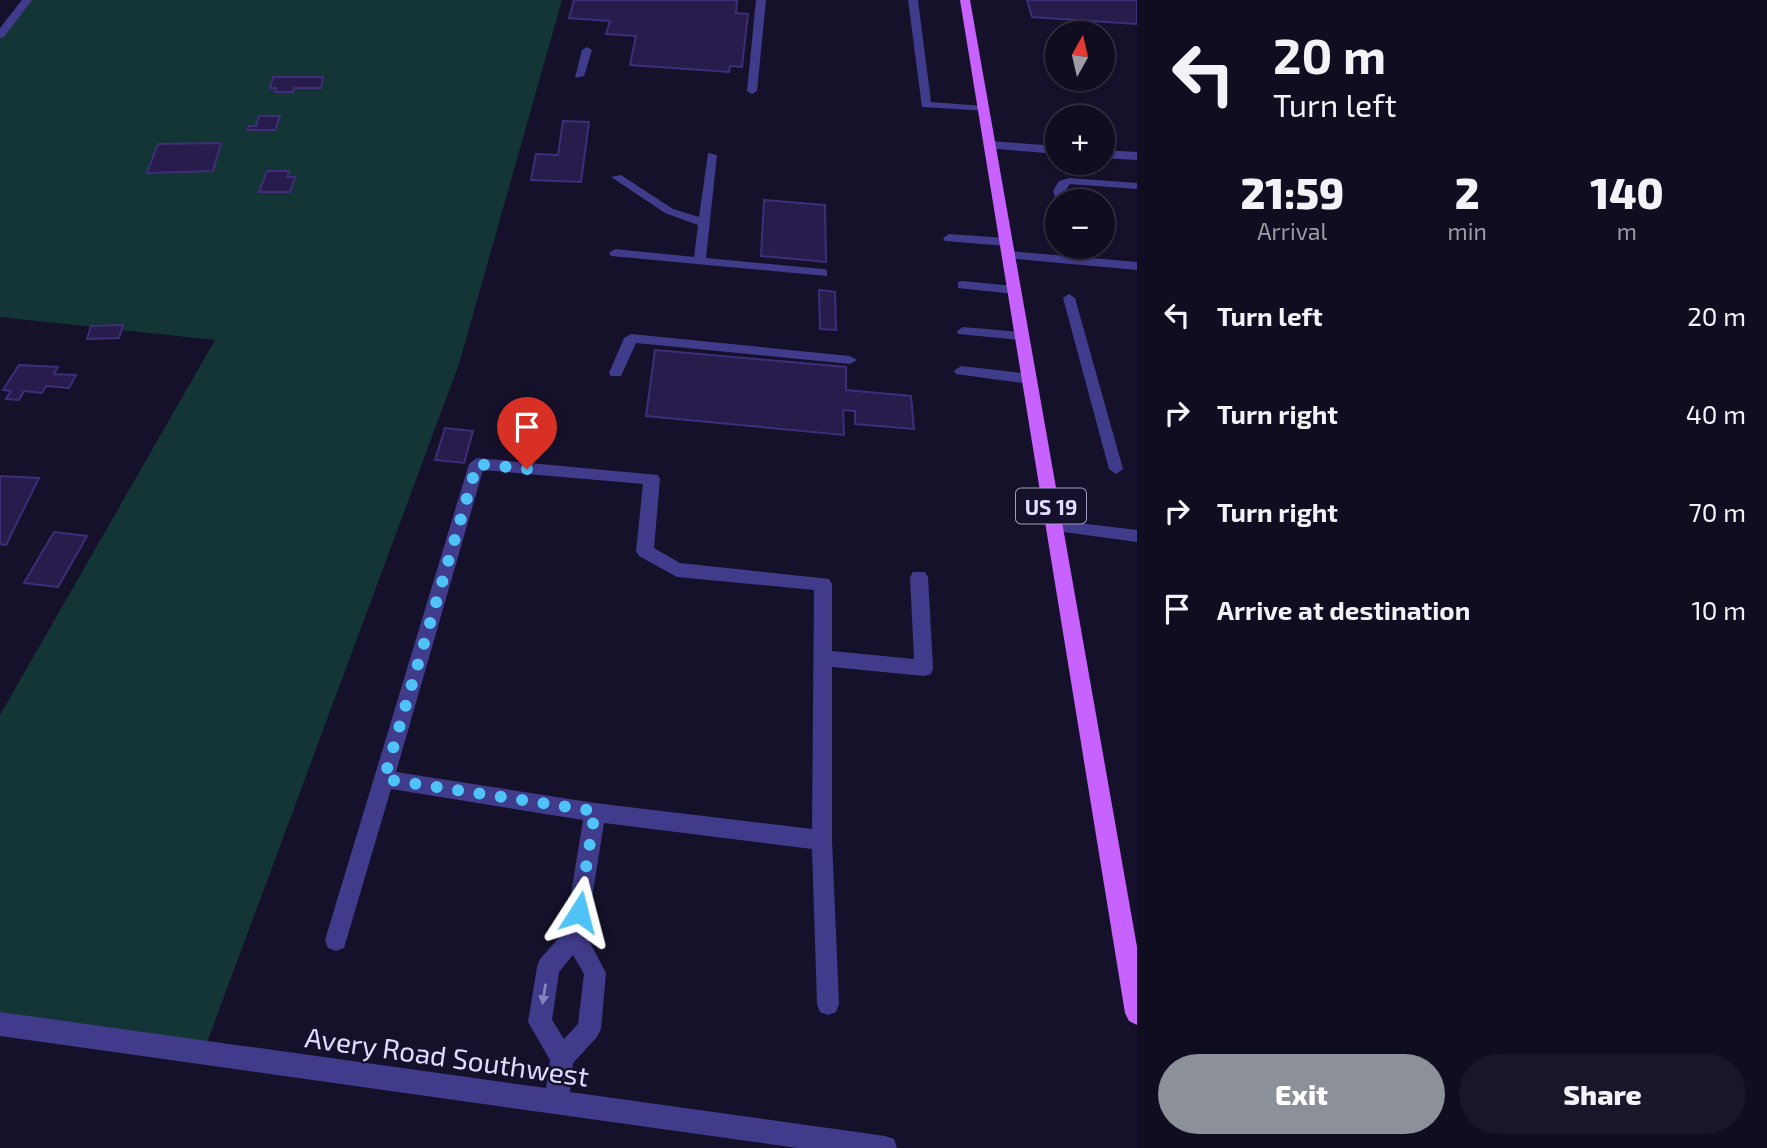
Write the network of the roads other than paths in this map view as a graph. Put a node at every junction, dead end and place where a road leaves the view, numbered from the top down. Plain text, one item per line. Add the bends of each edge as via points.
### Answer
1 (27, 0) edge
2 (761, 0) edge
3 (913, 0) edge
4 (965, 0) edge
5 (0, 35) edge
6 (587, 50) dead end
7 (579, 76) dead end
8 (752, 91) dead end
9 (984, 110) junction
10 (990, 145) junction
11 (1045, 149) edge
12 (712, 155) dead end
13 (1115, 155) edge
14 (1137, 156) edge
15 (617, 177) dead end
16 (1137, 186) edge
17 (1060, 189) edge
18 (705, 223) junction
19 (949, 238) dead end
20 (1007, 248) junction
21 (615, 253) dead end
22 (1074, 260) joint
23 (700, 261) junction
24 (1137, 266) edge
25 (790, 270) junction
26 (823, 273) dead end
27 (790, 284) dead end
28 (962, 285) dead end
29 (1014, 290) junction
30 (1069, 298) dead end
31 (964, 331) dead end
32 (1022, 336) junction
33 (850, 360) dead end
34 (961, 371) dead end
35 (616, 373) dead end
36 (1030, 379) junction
37 (1116, 469) dead end
38 (1054, 526) junction
39 (1137, 536) edge
40 (919, 577) dead end
41 (822, 658) junction
42 (384, 779) junction
43 (595, 811) junction
44 (822, 840) junction
45 (575, 936) junction
46 (336, 940) dead end
47 (828, 1004) dead end
48 (1137, 1013) edge
49 (0, 1024) edge
50 (562, 1058) junction
51 (557, 1101) junction
52 (885, 1148) edge

1 - 5 street
2 - 8 lane
3 - 9 lane via 926,105
4 - 9 main road, US 19
6 - 7 lane
9 - 10 main road, US 19
10 - 11 street
10 - 20 main road, US 19
12 - 18 lane
13 - 14 street
15 - 18 lane via 669,211
16 - 17 lane via 1069,181
18 - 23 lane
19 - 20 lane
20 - 22 lane
20 - 29 main road, US 19
21 - 23 lane
22 - 24 lane
23 - 25 lane
25 - 26 lane
25 - 27 lane
28 - 29 lane
29 - 32 main road, US 19
30 - 37 lane
31 - 32 lane
32 - 36 main road, US 19
33 - 35 lane via 631,338
34 - 36 lane
36 - 38 main road, US 19
38 - 39 lane
38 - 48 main road, US 19
40 - 41 street via 924,668
41 - 42 street via 822,584 677,570 645,551 652,480 477,464
41 - 44 street
42 - 43 street
42 - 46 street
43 - 44 street
43 - 45 street
44 - 47 street
45 - 50 street via 595,973 589,1029
45 -> 50 street via 548,967 540,1022
49 - 51 street, Avery Road Southwest
50 - 51 street
51 - 52 street, Avery Road Southwest

